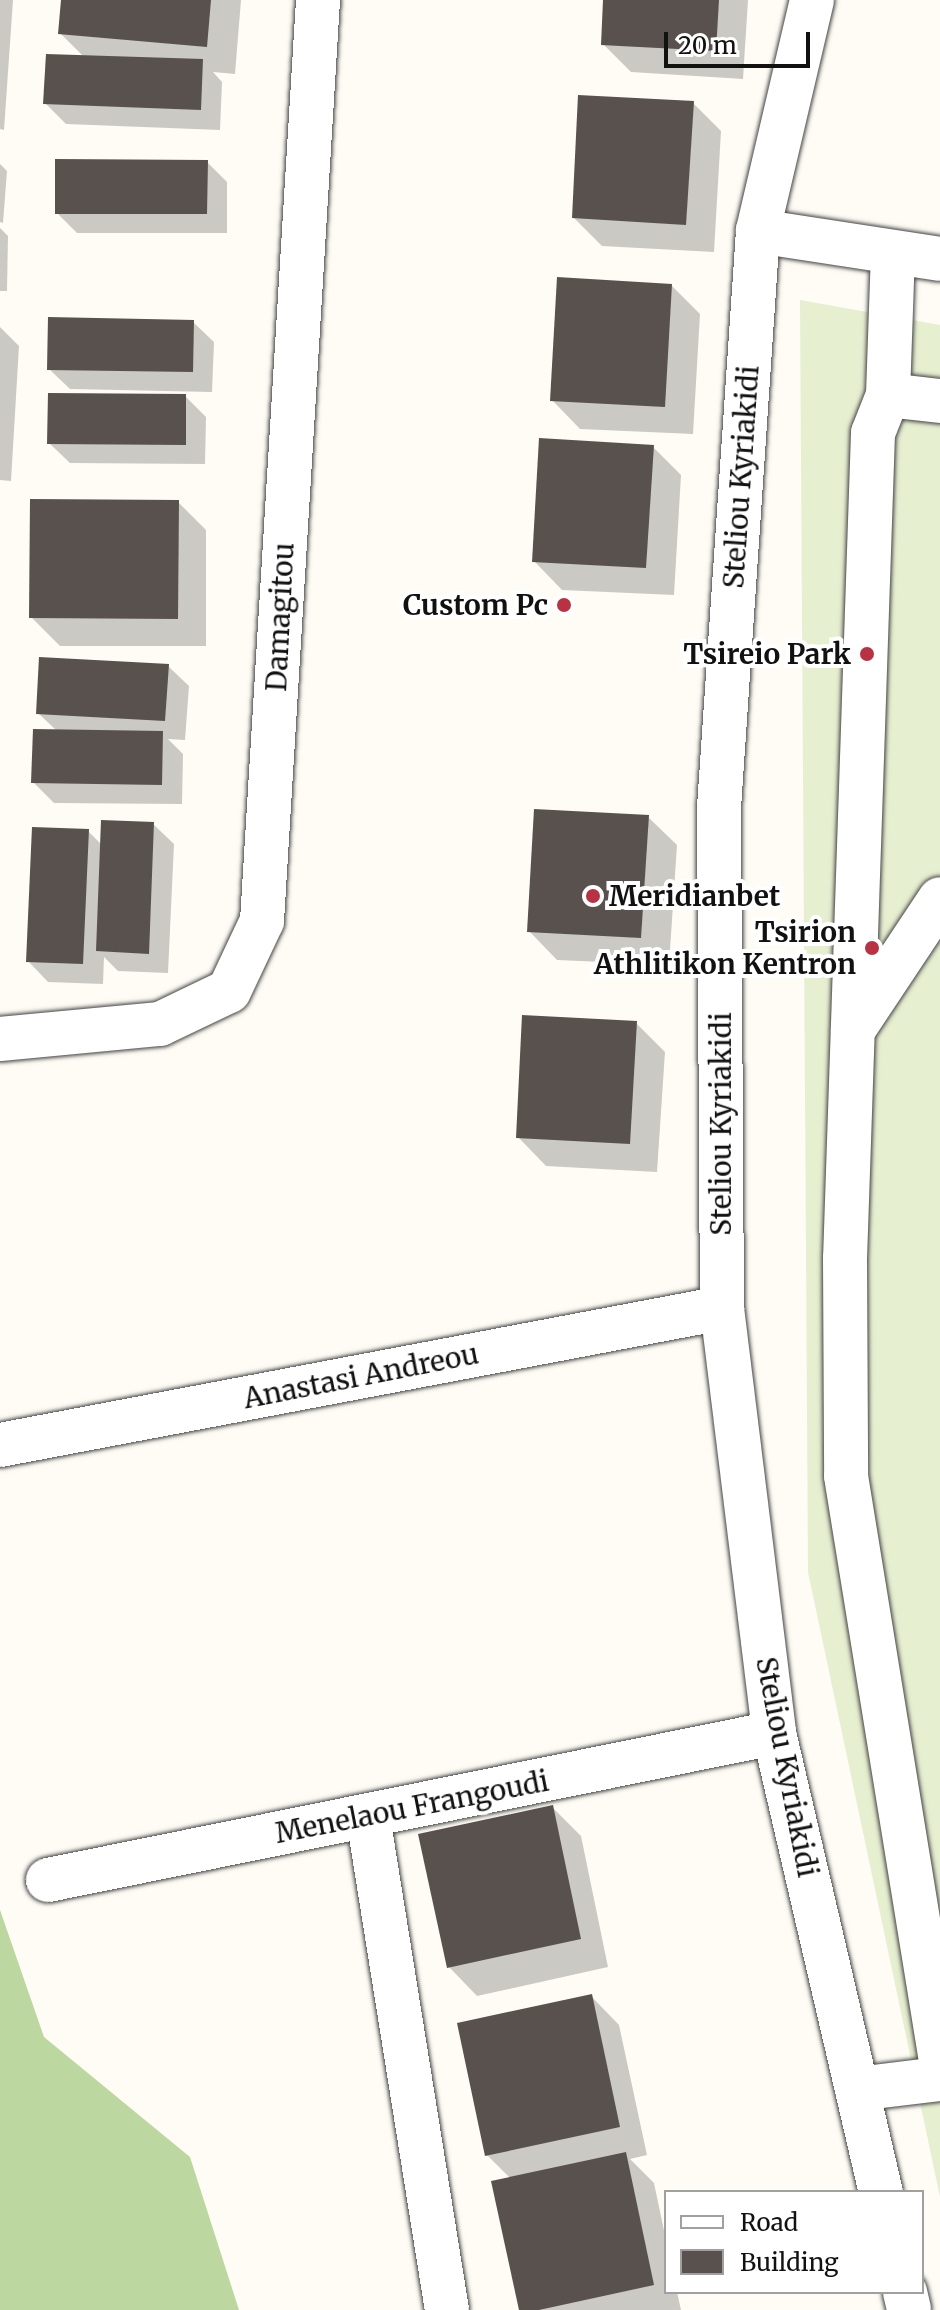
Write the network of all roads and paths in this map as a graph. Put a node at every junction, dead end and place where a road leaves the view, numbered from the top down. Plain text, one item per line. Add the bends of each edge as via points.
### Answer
1 (318, 0) edge
2 (812, 0) edge
3 (758, 231) junction
4 (893, 253) junction
5 (940, 259) edge
6 (888, 395) junction
7 (940, 401) edge
8 (940, 899) edge
9 (853, 1031) junction
10 (0, 1039) edge
11 (722, 1308) junction
12 (0, 1445) edge
13 (774, 1733) junction
14 (368, 1817) junction
15 (48, 1880) dead end
16 (940, 2055) edge
17 (940, 2079) edge
18 (857, 2089) junction
19 (881, 2190) edge
20 (447, 2310) edge

1 - 10 street, Damagitou via 262,921 229,991 160,1024
2 - 3 street, Steliou Kyriakidi
3 - 4 street
3 - 11 street, Steliou Kyriakidi via 719,808
4 - 5 street
4 - 6 street
6 - 7 street
6 - 9 street via 873,433
8 - 9 street
9 - 16 street via 845,1258 846,1476
11 - 12 street, Anastasi Andreou
11 - 13 street, Steliou Kyriakidi
13 - 14 street, Menelaou Frangoudi
13 - 18 street, Steliou Kyriakidi
14 - 15 street, Menelaou Frangoudi
14 - 20 street
17 - 18 street
18 - 19 street, Steliou Kyriakidi

